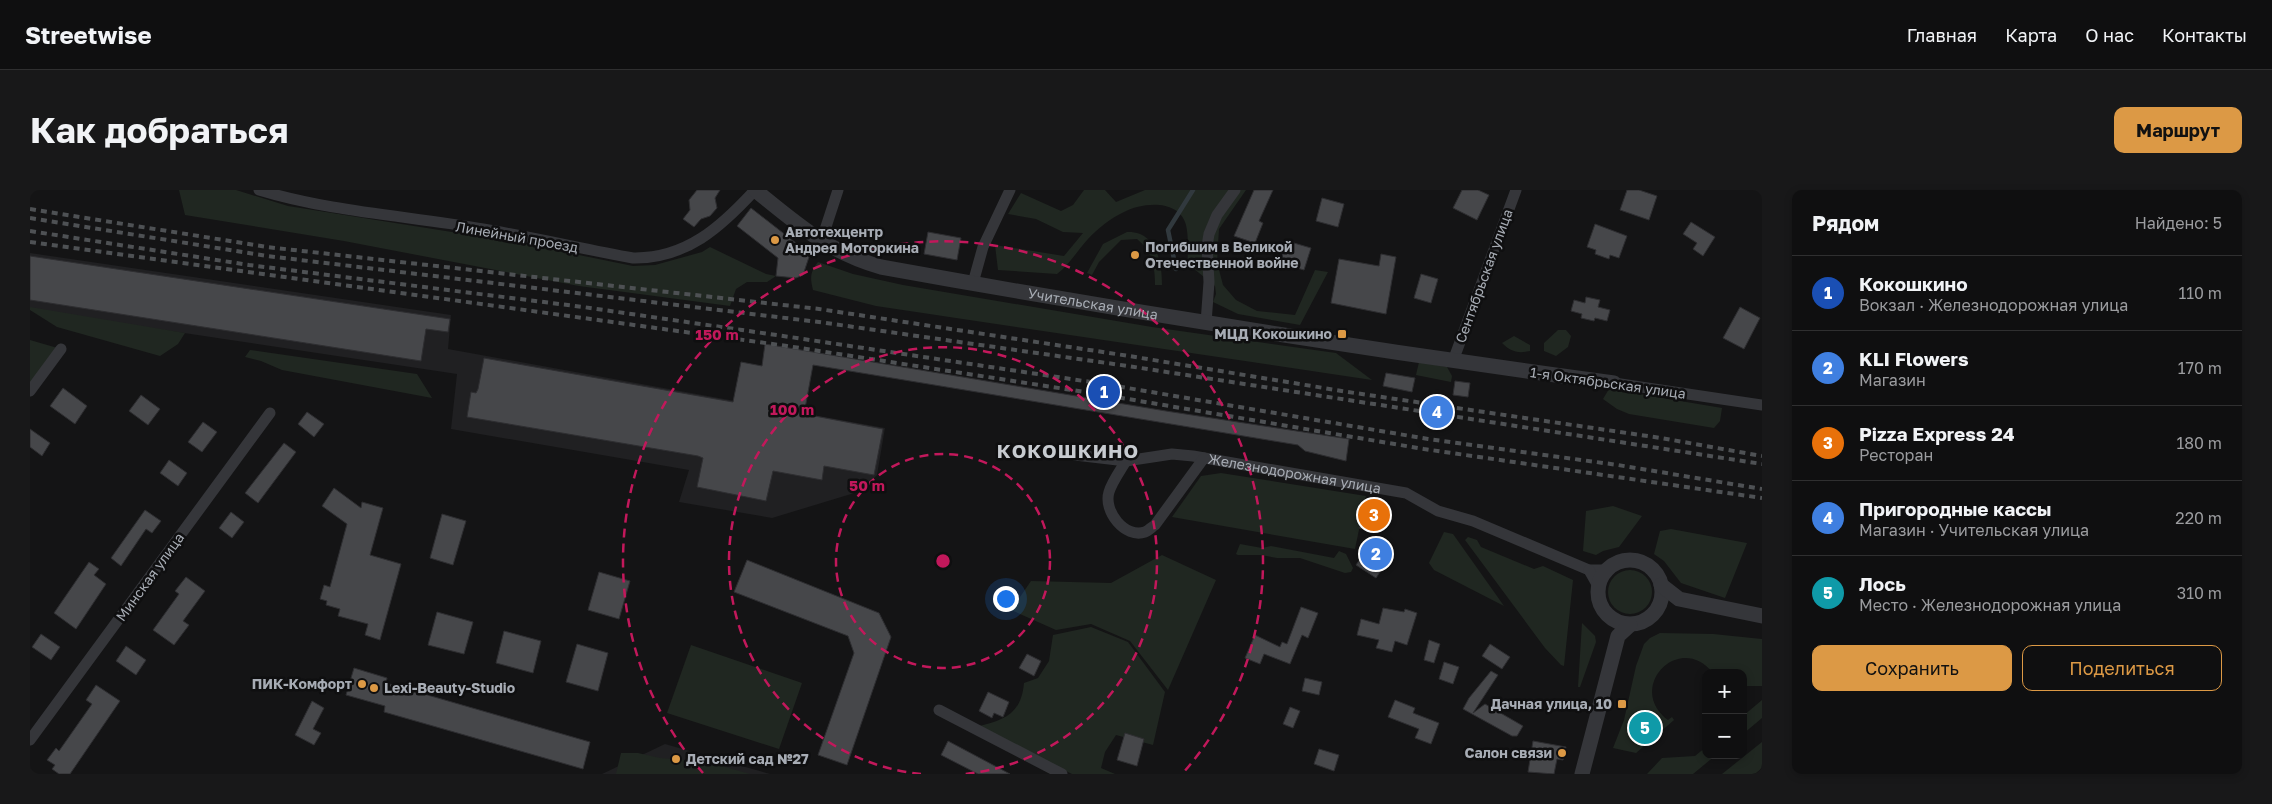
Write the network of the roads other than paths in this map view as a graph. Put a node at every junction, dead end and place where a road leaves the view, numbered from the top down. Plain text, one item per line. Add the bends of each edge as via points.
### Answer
1 (258, 190) edge
2 (755, 190) edge
3 (838, 190) edge
4 (1010, 190) edge
5 (1235, 190) edge
6 (1516, 190) edge
7 (821, 242) junction
8 (973, 283) junction
9 (1206, 323) junction
10 (61, 349) dead end
11 (1453, 361) junction
12 (1614, 383) joint
13 (30, 391) edge
14 (1762, 405) edge
15 (270, 413) dead end
16 (1075, 455) dead end
17 (1204, 458) junction
18 (1126, 461) junction
19 (1589, 570) junction
20 (1606, 570) junction
21 (1661, 585) junction
22 (1598, 586) junction
23 (1679, 599) junction
24 (1658, 607) junction
25 (1762, 616) edge
26 (1611, 619) junction
27 (1630, 625) junction
28 (1618, 636) junction
29 (939, 710) dead end
30 (30, 740) edge
31 (1062, 774) edge
32 (1582, 774) edge

1 - 2 street, Линейный проезд via 286,198 646,259 691,246 724,222
2 - 7 street, Учительская улица
3 - 7 street
4 - 8 street via 983,247
5 - 9 street via 1217,215 1209,234
6 - 11 street, Сентябрьская улица
7 - 8 street, Учительская улица via 841,254 881,267
8 - 9 street, Учительская улица
9 - 11 street, Учительская улица
10 - 13 street
11 - 12 street, 1-я Октябрьская улица
12 - 14 street, 1-я Октябрьская улица
15 - 30 street, Минская улица
16 - 18 street, Железнодорожная улица
17 - 18 street, Железнодорожная улица via 1172,454
17 - 18 street via 1155,525 1144,532 1128,531 1117,522 1110,509 1109,493
17 - 19 street, Железнодорожная улица via 1406,493 1438,511 1473,521
19 - 20 street, Железнодорожная улица
19 - 22 street
20 - 21 street, Железнодорожная улица via 1619,562 1639,561 1656,573
20 - 22 street
21 - 23 street, Железнодорожная улица
21 - 24 street
22 - 26 street via 1599,603
23 - 24 street
23 - 25 street
24 - 27 street via 1649,618
26 - 27 street
26 - 28 street
27 - 28 street
28 - 32 street
29 - 31 street

